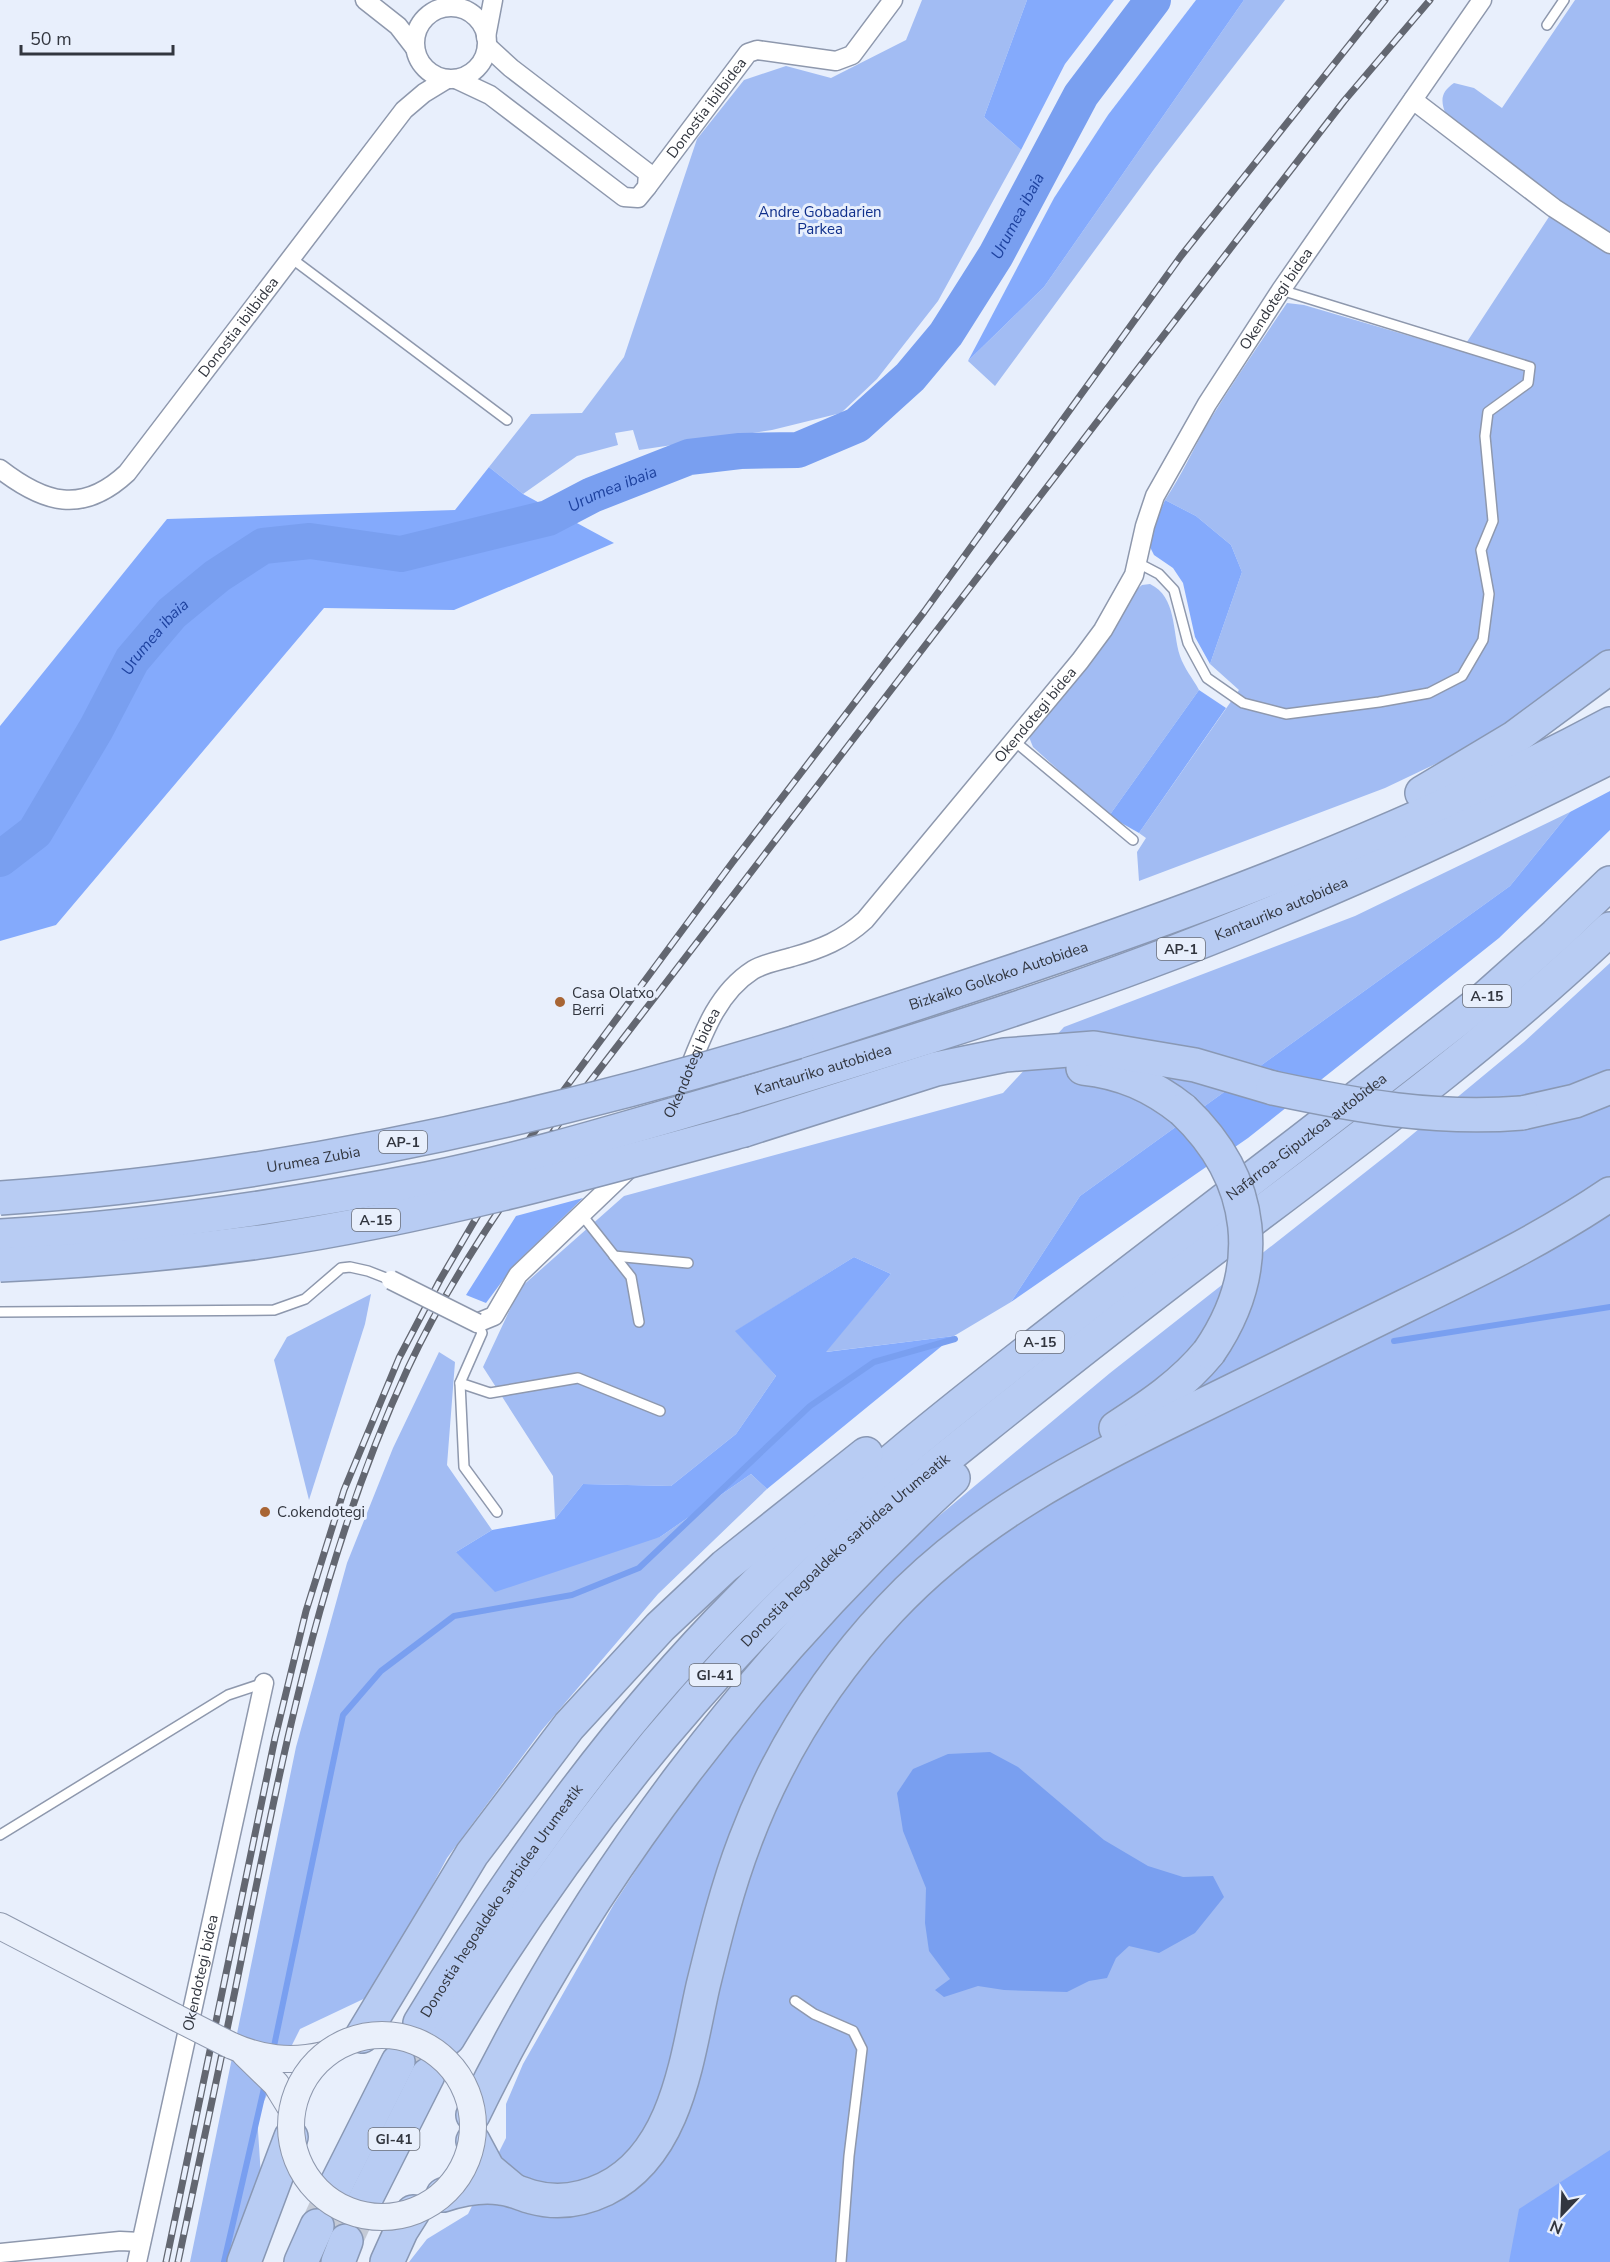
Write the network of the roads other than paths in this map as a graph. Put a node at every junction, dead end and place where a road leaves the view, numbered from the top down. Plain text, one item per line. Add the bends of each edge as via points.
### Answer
1 (365, 0) edge
2 (423, 0) edge
3 (493, 0) edge
4 (893, 0) edge
5 (1482, 0) edge
6 (1564, 0) edge
7 (456, 5) edge
8 (1547, 25) dead end
9 (486, 41) junction
10 (415, 48) junction
11 (452, 79) junction
12 (1413, 100) junction
13 (647, 187) junction
14 (1610, 244) edge
15 (291, 258) junction
16 (1281, 290) junction
17 (507, 420) dead end
18 (0, 469) edge
19 (1138, 563) junction
20 (1610, 667) edge
21 (1610, 724) edge
22 (1013, 740) junction
23 (1610, 757) edge
24 (1133, 840) dead end
25 (1610, 883) edge
26 (1198, 905) junction
27 (1610, 929) edge
28 (797, 1042) joint
29 (1610, 1087) edge
30 (813, 1108) junction
31 (1610, 1194) edge
32 (0, 1198) edge
33 (582, 1215) junction
34 (0, 1236) edge
35 (614, 1256) junction
36 (688, 1263) dead end
37 (0, 1265) edge
38 (391, 1280) joint
39 (0, 1312) edge
40 (639, 1322) dead end
41 (477, 1323) junction
42 (1051, 1374) junction
43 (994, 1376) junction
44 (460, 1383) junction
45 (660, 1411) dead end
46 (1067, 1473) junction
47 (497, 1512) dead end
48 (264, 1683) joint
49 (1, 1834) edge
50 (0, 1926) edge
51 (795, 2001) dead end
52 (420, 2023) tunnel mouth
53 (362, 2036) junction
54 (448, 2038) tunnel mouth
55 (230, 2045) junction
56 (324, 2055) junction
57 (398, 2062) tunnel mouth
58 (428, 2075) tunnel mouth
59 (291, 2124) junction
60 (473, 2128) junction
61 (335, 2187) tunnel mouth
62 (443, 2195) junction
63 (528, 2195) junction
64 (363, 2204) tunnel mouth
65 (413, 2212) junction
66 (317, 2226) tunnel mouth
67 (141, 2242) junction
68 (0, 2253) edge
69 (137, 2262) edge
70 (244, 2262) edge
71 (301, 2262) edge
72 (387, 2262) edge
73 (841, 2262) edge

1 - 10 street via 398,26
2 - 7 street
3 - 9 street
4 - 13 street, Donostia ibilbidea via 852,55 836,61 757,50 748,53
5 - 12 street, Okendotegi bidea
6 - 8 lane
7 - 9 street via 475,17
7 - 10 street via 431,13 418,27
9 - 11 street via 474,71
9 - 13 street via 511,68 648,173
10 - 11 street via 426,69
11 - 13 street via 490,95 624,197 638,198
11 - 15 street, Donostia ibilbidea via 424,93 404,110
12 - 14 street via 1536,195
12 - 16 street, Okendotegi bidea
15 - 17 lane
15 - 18 street, Donostia ibilbidea via 116,483 91,497 61,500 33,492
16 - 19 street, Okendotegi bidea via 1172,463 1144,526
16 - 19 lane via 1530,366 1528,382 1488,412 1485,436 1493,521 1481,550 1489,594 1483,640 1462,676 1429,693 1286,714 1243,704 1207,678 1188,643 1174,590 1159,574
19 - 22 street, Okendotegi bidea via 1131,585 1097,638
20 - 26 highway via 1468,767
21 - 26 highway, Kantauriko autobidea / AP-1 via 1534,765 1311,863
22 - 24 lane
22 - 33 street, Okendotegi bidea via 865,920 849,934 818,950 765,964 737,984 711,1018 677,1101 650,1148
23 - 34 highway, Kantauriko autobidea / AP-1, bridge via 1421,849 1148,962 999,1015 734,1098 428,1178 259,1207 58,1233
25 - 43 highway, Nafarroa-Gipuzkoa autobidea / A-15 via 1483,1000
26 - 28 highway, Bizkaiko Golkoko Autobidea / AP-1 via 989,980
27 - 42 highway, A-15 via 1483,1042
28 - 32 highway, Urumea Zubia / AP-1, bridge via 654,1085 496,1123 315,1159 154,1182
29 - 30 highway, bridge via 1575,1101 1522,1113 1474,1117 1418,1114 1358,1106 1273,1088 1195,1065 1094,1048 1005,1055 936,1069
30 - 37 highway, A-15, bridge via 584,1174 449,1206 267,1240
30 - 46 highway, bridge via 986,1070 1046,1065 1088,1068 1129,1078 1167,1097 1213,1141 1234,1180 1245,1224 1245,1270 1222,1334 1194,1370 1156,1402 1086,1447
31 - 46 highway via 1482,1268
33 - 35 lane
33 - 41 street, Okendotegi bidea via 518,1275 494,1316
35 - 36 lane
35 - 40 lane via 631,1277
38 - 39 lane via 359,1269 341,1268 305,1299 274,1310
38 - 41 street, bridge
41 - 44 lane via 482,1333
42 - 54 highway, Donostia hegoaldeko sarbidea Urumeatik / GI-41 via 916,1481 816,1571 710,1681 644,1756 580,1839
42 - 60 highway via 1030,1407 937,1492 797,1634 672,1788 622,1856 567,1945 500,2061
43 - 52 highway, Donostia hegoaldeko sarbidea Urumeatik / GI-41 via 891,1458 792,1548 687,1657 555,1817 510,1880
43 - 53 highway via 958,1388 889,1437 725,1566 660,1627 569,1726 472,1854
44 - 45 lane via 490,1393 578,1378
44 - 47 lane via 465,1467
46 - 63 highway via 992,1521 921,1577 831,1679 783,1758 744,1842 677,2094 662,2131 639,2163 613,2185 573,2199
48 - 49 lane via 228,1695
48 - 67 street, Okendotegi bidea
50 - 55 main road, bridge
51 - 73 lane via 853,2031 862,2049
53 - 56 main road, bridge
53 - 60 main road, bridge via 406,2037 444,2058 468,2094
55 - 56 main road via 276,2059
55 - 59 main road via 266,2072
56 - 59 main road, bridge via 298,2090
57 - 61 highway, GI-41
58 - 64 highway, GI-41
59 - 65 main road, bridge via 296,2157 305,2175 334,2204 373,2217
59 - 70 highway
60 - 62 main road, bridge via 462,2171
60 - 63 highway via 488,2169
62 - 63 highway via 478,2187
62 - 65 main road, bridge
65 - 72 highway
66 - 71 highway
67 - 68 street
67 - 69 street, Okendotegi bidea

